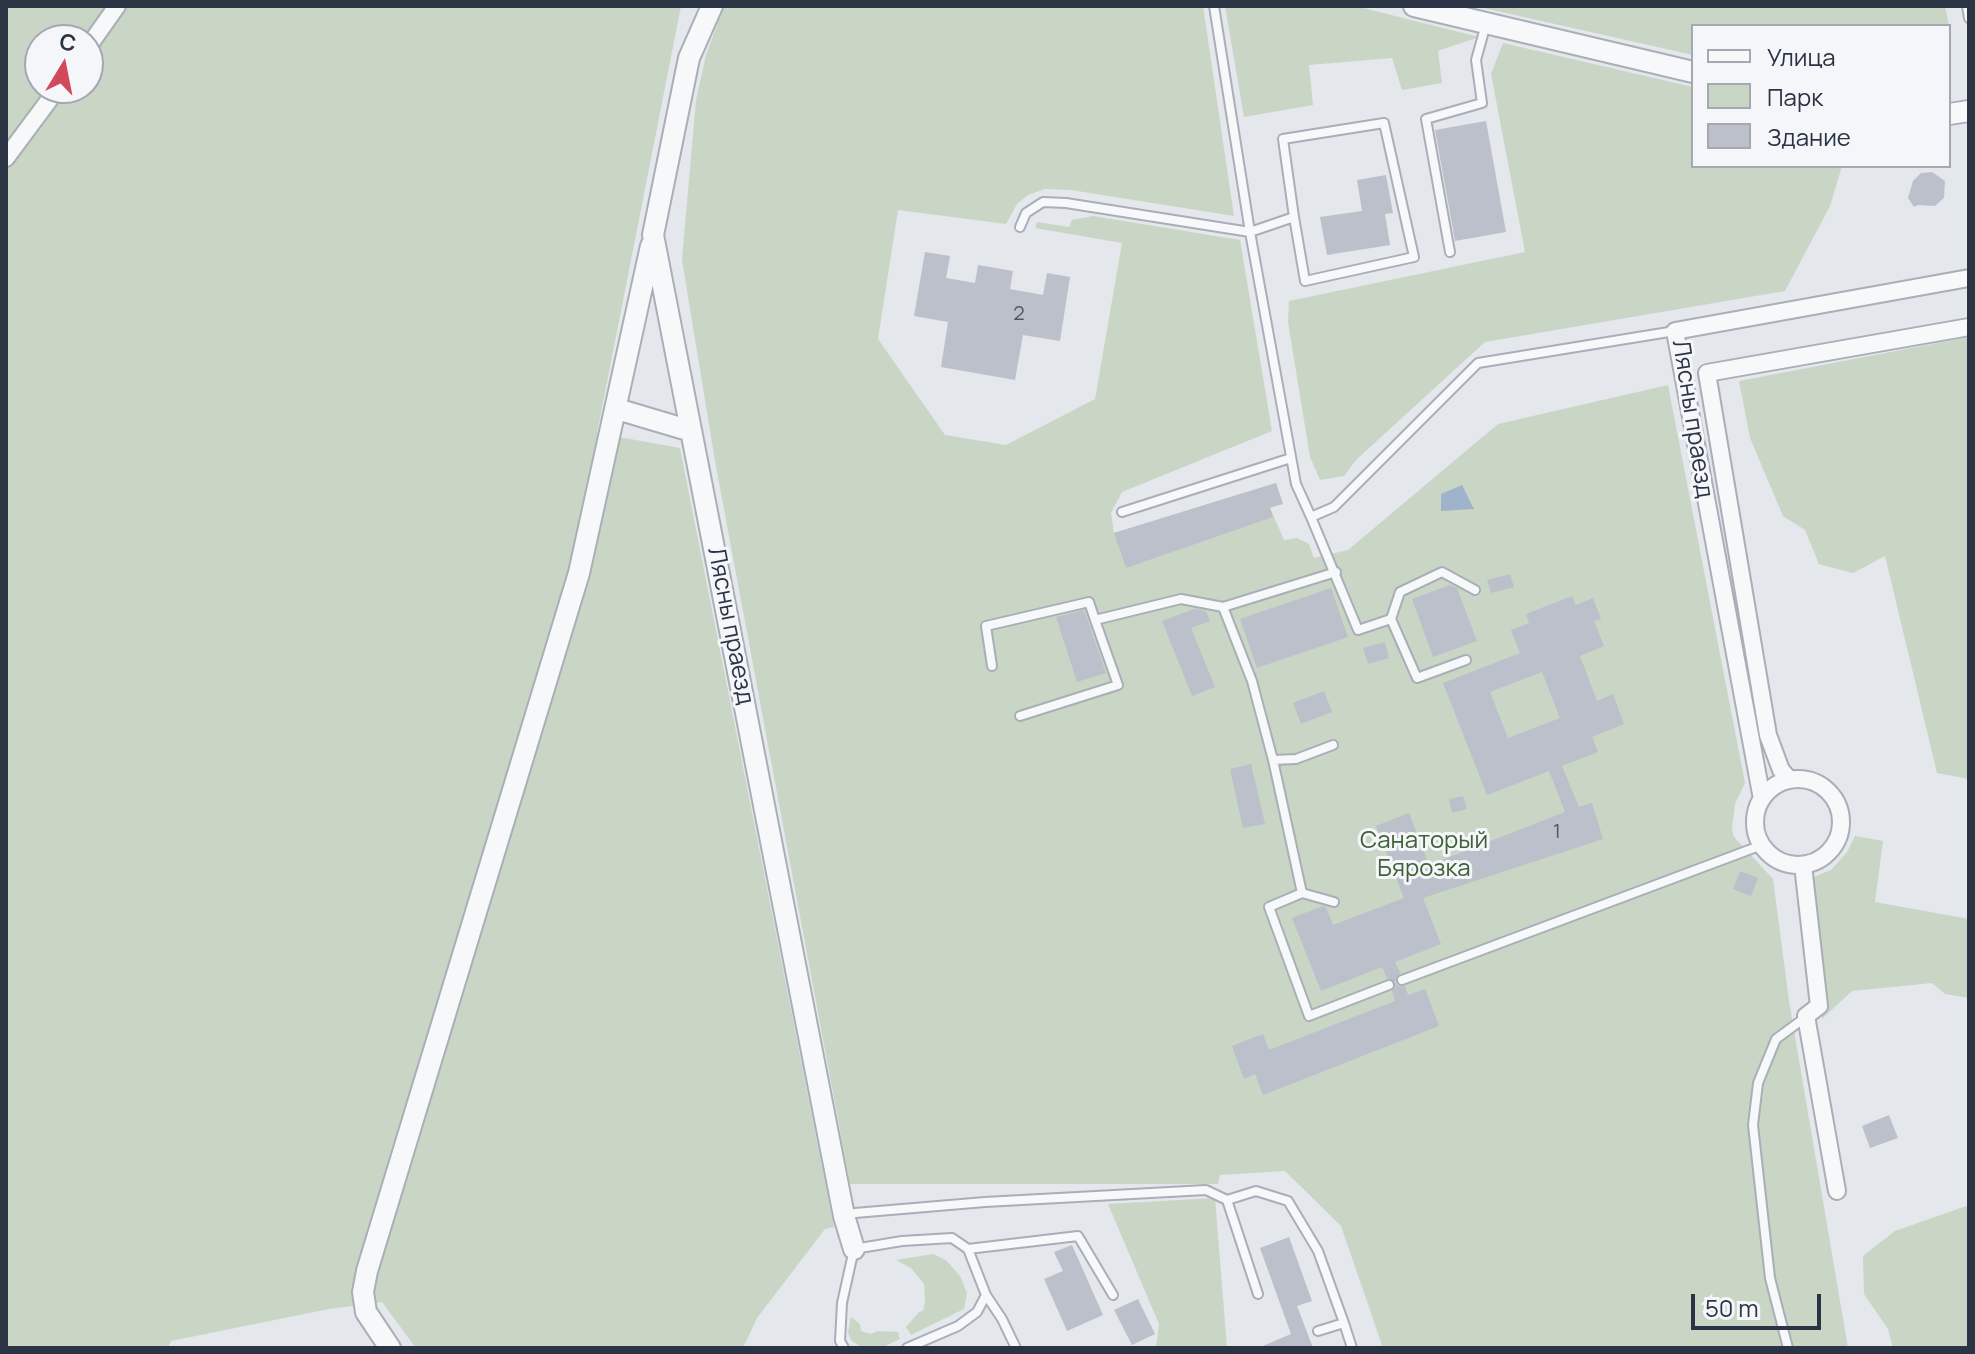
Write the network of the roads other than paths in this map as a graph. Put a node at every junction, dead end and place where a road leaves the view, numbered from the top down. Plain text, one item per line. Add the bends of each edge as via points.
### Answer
1 (117, 6) edge
2 (712, 6) edge
3 (1214, 6) edge
4 (1414, 6) edge
5 (1967, 6) edge
6 (1969, 18) edge
7 (104, 24) edge
8 (1486, 24) junction
9 (1691, 72) edge
10 (46, 104) edge
11 (6, 158) edge
12 (1294, 217) junction
13 (1020, 227) dead end
14 (1250, 232) junction
15 (653, 235) junction
16 (1450, 252) dead end
17 (1969, 278) edge
18 (1969, 327) edge
19 (1675, 331) junction
20 (617, 409) junction
21 (691, 431) junction
22 (1291, 458) junction
23 (1122, 512) dead end
24 (1311, 517) junction
25 (1336, 572) junction
26 (1475, 590) dead end
27 (1223, 607) junction
28 (1391, 619) junction
29 (1095, 620) junction
30 (1466, 660) dead end
31 (992, 666) dead end
32 (1020, 716) dead end
33 (1333, 745) dead end
34 (1273, 760) junction
35 (1790, 780) junction
36 (1762, 799) junction
37 (1762, 845) junction
38 (1803, 865) junction
39 (1302, 893) junction
40 (1334, 902) dead end
41 (1402, 980) dead end
42 (1389, 985) dead end
43 (1806, 1016) junction
44 (1837, 1191) dead end
45 (1227, 1200) junction
46 (844, 1216) junction
47 (854, 1249) junction
48 (968, 1249) junction
49 (1258, 1294) dead end
50 (986, 1295) junction
51 (1113, 1295) dead end
52 (1344, 1323) junction
53 (1318, 1331) dead end
54 (390, 1348) edge
55 (844, 1348) edge
56 (907, 1348) edge
57 (1016, 1348) edge
58 (1352, 1348) edge
59 (1788, 1348) edge

1 - 7 street
2 - 15 street, Лясны праезд via 689,58
3 - 14 lane
4 - 8 street
5 - 6 lane
8 - 9 street
8 - 16 lane via 1476,60 1482,103 1426,119
10 - 11 street
12 - 12 lane via 1283,139 1384,123 1414,257 1305,281
12 - 14 lane
13 - 14 lane via 1026,213 1043,202
14 - 22 lane
15 - 20 street
15 - 21 street, Лясны праезд
17 - 19 street, Лясны праезд
18 - 35 street, Лясны праезд via 1707,373 1768,735
19 - 24 lane via 1478,363 1334,507
19 - 36 street, Лясны праезд
20 - 21 street
20 - 54 street via 579,573 367,1271 366,1312
21 - 46 street, Лясны праезд
22 - 23 lane
22 - 24 lane
24 - 25 lane
25 - 27 lane
25 - 28 lane via 1358,630
26 - 28 lane via 1442,572 1400,592
27 - 29 lane via 1181,599
27 - 34 lane via 1252,681
28 - 30 lane via 1417,678
29 - 31 lane via 1089,602 986,626
29 - 32 lane via 1118,685
33 - 34 lane via 1296,759
34 - 39 lane
35 - 36 street
35 - 38 street via 1817,784 1837,803 1841,816 1836,843 1817,861
36 - 37 street, Лясны праезд via 1755,822
37 - 38 street via 1780,861
37 - 41 lane
38 - 43 street via 1819,1006
39 - 40 lane
39 - 42 lane via 1269,907 1309,1016
43 - 44 street
43 - 59 lane via 1776,1039 1758,1083 1753,1125 1770,1278
45 - 46 lane via 1206,1190 1177,1191
45 - 49 lane
45 - 52 lane via 1256,1191 1288,1201 1318,1251
46 - 47 street, Лясны праезд
47 - 48 lane via 952,1238
47 - 55 lane via 842,1303
48 - 50 lane
48 - 51 lane via 1078,1236
50 - 56 lane via 977,1312 958,1326
50 - 57 lane
52 - 53 lane
52 - 58 lane

